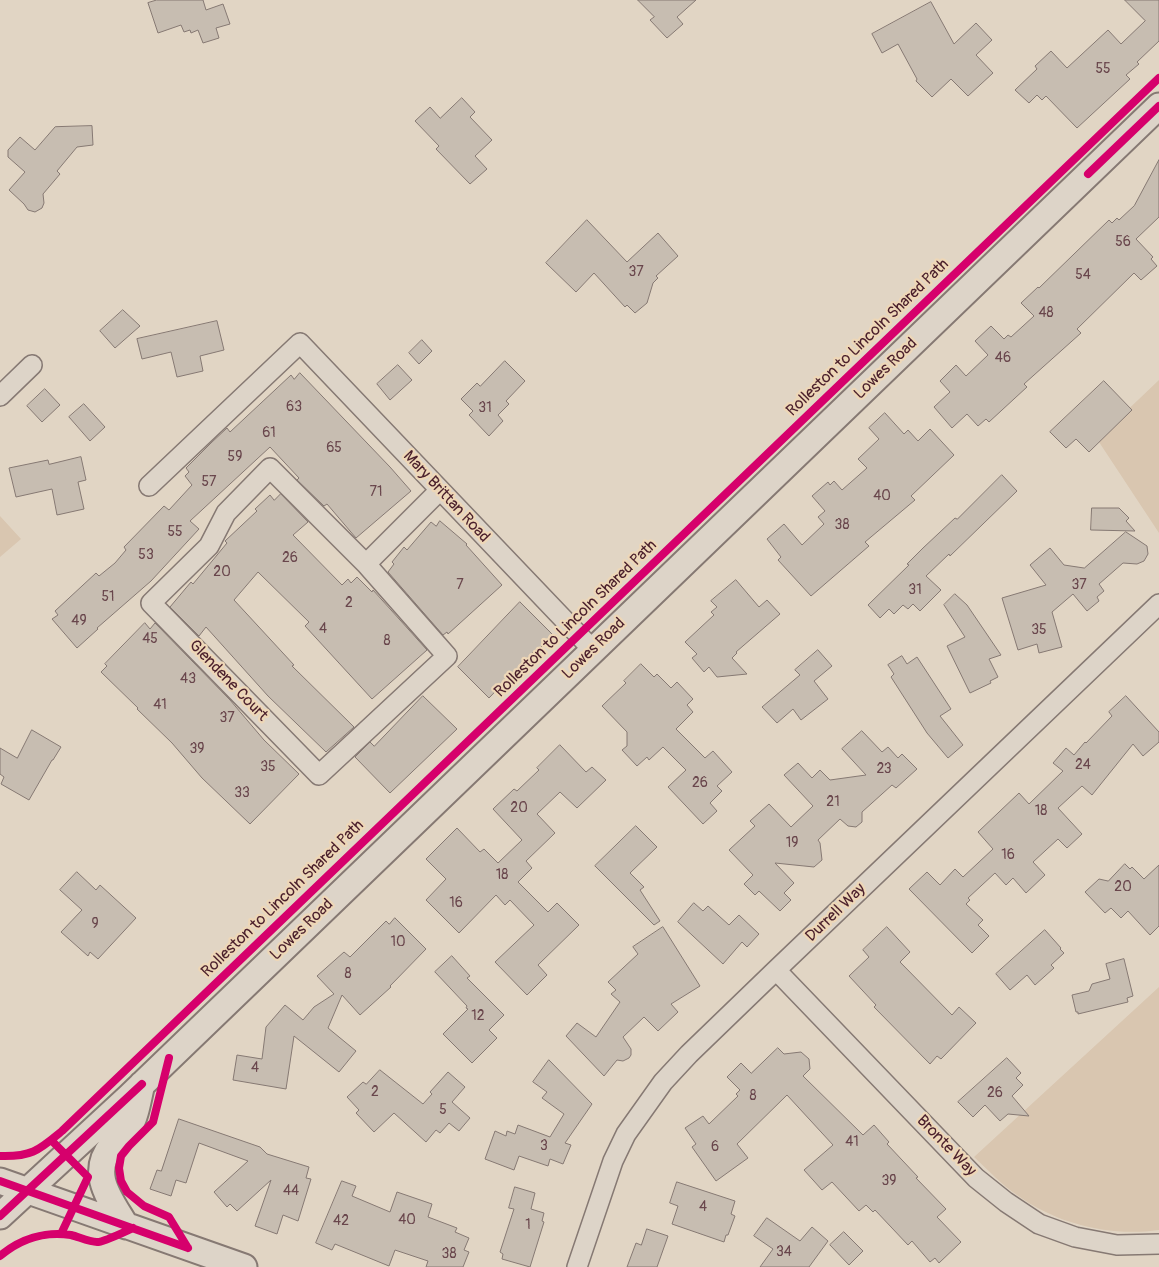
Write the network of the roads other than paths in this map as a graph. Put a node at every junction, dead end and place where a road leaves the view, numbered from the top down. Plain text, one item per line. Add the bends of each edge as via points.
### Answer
1 (1159, 106) edge
2 (32, 365) dead end
3 (0, 396) edge
4 (148, 486) dead end
5 (440, 490) junction
6 (366, 564) junction
7 (1159, 604) edge
8 (593, 650) junction
9 (776, 970) junction
10 (142, 1084) junction
11 (0, 1181) edge
12 (26, 1191) junction
13 (0, 1216) edge
14 (126, 1226) junction
15 (1159, 1244) edge
16 (244, 1267) edge
17 (577, 1267) edge

1 - 8 main road, Lowes Road
2 - 3 street
4 - 5 street, Mary Brittan Road via 300,343
5 - 6 street
5 - 8 street, Mary Brittan Road
6 - 6 street, Glendene Court via 447,656 319,775 151,602 209,546 226,512 270,468
7 - 9 street, Durrell Way
8 - 10 main road, Lowes Road
9 - 15 street, Bronte Way via 976,1178 1006,1202 1039,1224 1075,1237 1117,1245
9 - 17 street, Durrell Way via 670,1075 626,1134 613,1161
10 - 12 main road, Lowes Road
10 - 14 main road via 132,1124 103,1159 103,1187
11 - 12 main road
12 - 13 main road, Lowes Road
12 - 14 main road
14 - 16 main road

